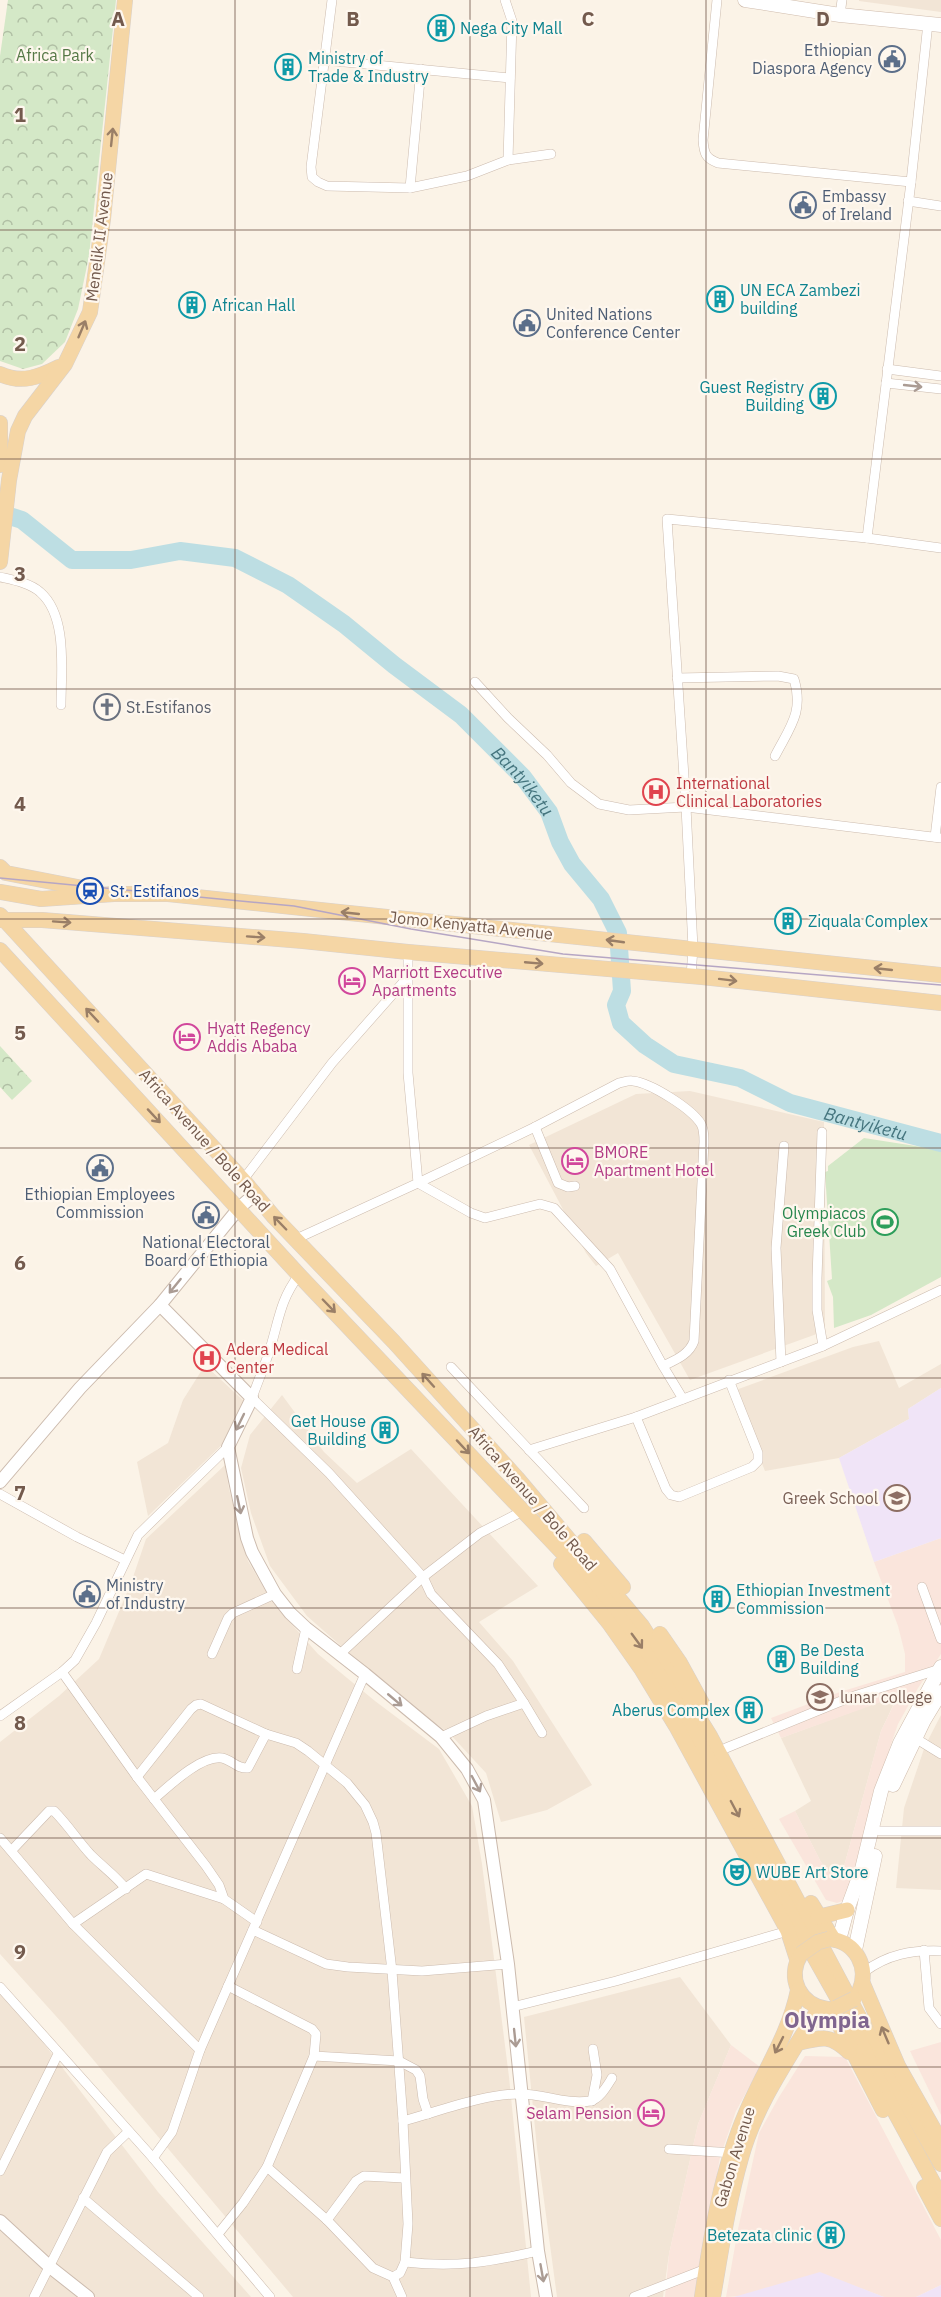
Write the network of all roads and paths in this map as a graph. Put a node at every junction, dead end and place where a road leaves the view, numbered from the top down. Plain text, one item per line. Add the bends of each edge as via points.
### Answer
1 (125, 0) edge
2 (332, 0) edge
3 (505, 0) edge
4 (717, 0) edge
5 (746, 0) edge
6 (842, 0) edge
7 (840, 15) junction
8 (934, 24) edge
9 (324, 60) junction
10 (421, 69) junction
11 (510, 78) junction
12 (551, 154) dead end
13 (508, 160) junction
14 (911, 182) junction
15 (410, 188) junction
16 (908, 201) junction
17 (941, 206) edge
18 (65, 364) junction
19 (887, 369) junction
20 (0, 374) edge
21 (941, 376) edge
22 (886, 383) junction
23 (941, 389) edge
24 (0, 423) edge
25 (0, 465) edge
26 (867, 538) junction
27 (941, 548) edge
28 (0, 561) edge
29 (0, 577) edge
30 (677, 678) junction
31 (475, 682) dead end
32 (61, 705) dead end
33 (775, 756) dead end
34 (941, 787) edge
35 (686, 807) junction
36 (938, 838) edge
37 (0, 867) edge
38 (0, 892) edge
39 (114, 894) junction
40 (1, 918) edge
41 (693, 948) junction
42 (0, 950) edge
43 (408, 952) junction
44 (941, 975) edge
45 (691, 976) junction
46 (407, 978) junction
47 (941, 1003) edge
48 (132, 1058) junction
49 (115, 1073) junction
50 (535, 1127) junction
51 (822, 1132) dead end
52 (784, 1146) dead end
53 (243, 1180) junction
54 (418, 1183) junction
55 (575, 1186) dead end
56 (255, 1194) junction
57 (239, 1208) junction
58 (296, 1239) junction
59 (300, 1275) junction
60 (941, 1290) edge
61 (160, 1305) junction
62 (823, 1346) junction
63 (781, 1362) junction
64 (663, 1366) junction
65 (451, 1367) dead end
66 (729, 1380) junction
67 (252, 1398) junction
68 (683, 1399) junction
69 (636, 1417) junction
70 (228, 1447) junction
71 (529, 1450) junction
72 (517, 1478) junction
73 (0, 1482) edge
74 (504, 1491) junction
75 (0, 1494) edge
76 (584, 1508) dead end
77 (523, 1511) junction
78 (555, 1521) junction
79 (544, 1533) junction
80 (125, 1560) junction
81 (423, 1577) junction
82 (922, 1587) dead end
83 (275, 1594) junction
84 (306, 1628) junction
85 (941, 1640) edge
86 (213, 1654) dead end
87 (340, 1654) junction
88 (940, 1668) edge
89 (297, 1669) dead end
90 (62, 1672) junction
91 (365, 1674) junction
92 (941, 1692) edge
93 (524, 1703) junction
94 (0, 1716) edge
95 (542, 1732) dead end
96 (266, 1734) junction
97 (441, 1737) junction
98 (915, 1738) junction
99 (726, 1748) junction
100 (941, 1754) edge
101 (325, 1766) junction
102 (137, 1777) junction
103 (154, 1799) junction
104 (941, 1831) edge
105 (879, 1832) junction
106 (0, 1838) edge
107 (12, 1850) junction
108 (863, 1888) junction
109 (126, 1889) junction
110 (224, 1899) junction
111 (847, 1910) junction
112 (818, 1917) junction
113 (73, 1924) junction
114 (255, 1926) junction
115 (788, 1931) junction
116 (833, 1940) junction
117 (855, 1950) junction
118 (924, 1950) junction
119 (941, 1951) edge
120 (798, 1959) junction
121 (508, 1964) junction
122 (392, 1971) junction
123 (864, 1978) junction
124 (228, 1986) junction
125 (0, 1987) edge
126 (798, 1990) junction
127 (512, 2007) junction
128 (829, 2009) junction
129 (941, 2025) edge
130 (798, 2043) junction
131 (593, 2049) dead end
132 (200, 2050) junction
133 (58, 2054) junction
134 (853, 2055) junction
135 (314, 2056) junction
136 (399, 2061) junction
137 (612, 2078) dead end
138 (521, 2094) junction
139 (592, 2101) junction
140 (428, 2114) junction
141 (403, 2121) junction
142 (128, 2133) junction
143 (941, 2142) edge
144 (669, 2149) dead end
145 (737, 2154) junction
146 (153, 2158) junction
147 (941, 2164) edge
148 (267, 2167) junction
149 (0, 2171) edge
150 (404, 2178) junction
151 (941, 2197) edge
152 (83, 2198) junction
153 (941, 2219) edge
154 (327, 2220) junction
155 (0, 2221) edge
156 (721, 2222) junction
157 (218, 2234) junction
158 (538, 2251) junction
159 (405, 2262) junction
160 (50, 2267) junction
161 (706, 2269) junction
162 (393, 2277) junction
163 (34, 2297) edge
164 (88, 2297) edge
165 (199, 2297) edge
166 (270, 2297) edge
167 (402, 2297) edge
168 (546, 2297) edge
169 (634, 2297) edge
170 (702, 2297) edge
171 (713, 2297) edge

18 -> 1 main road, Menelik II Avenue via 90,312 94,293
2 - 9 street
3 - 11 street via 512,21
4 - 14 street via 703,140 709,159
5 - 7 main road
6 - 7 street
7 - 8 main road
8 - 14 street
9 - 10 street
9 - 15 street via 312,177 327,186
10 - 11 street
10 - 15 street
11 - 13 street
12 - 13 street
13 - 15 street via 467,176
14 - 16 street
16 - 17 street
16 - 19 street
18 - 20 main road via 40,377 22,380
18 - 28 main road, Menelik II Avenue via 18,431
19 - 21 street
19 - 22 street
22 -> 23 street
22 - 26 street
24 - 25 main road
26 - 27 street
26 - 30 street via 667,519
29 - 32 street via 39,590 54,609 61,652
30 - 33 street via 794,679 799,696 795,718
30 - 35 street
31 - 35 street via 571,783 599,804 629,810
34 - 36 street
35 - 36 street
35 - 41 street
37 - 39 main road via 6,873
38 - 39 main road, Jomo Kenyatta Avenue via 41,899
41 -> 39 main road, Jomo Kenyatta Avenue via 168,894
40 -> 43 main road, Jomo Kenyatta Avenue
48 -> 40 main road, Africa Avenue / Bole Road
44 -> 41 main road, Jomo Kenyatta Avenue
41 - 45 street
42 - 49 main road, Africa Avenue / Bole Road
43 -> 45 main road, Jomo Kenyatta Avenue
43 - 46 street
45 -> 47 main road, Jomo Kenyatta Avenue
46 - 53 street via 332,1063
46 - 54 street via 408,1073
48 - 49 main road
48 - 53 main road, Africa Avenue / Bole Road
49 -> 57 main road, Africa Avenue / Bole Road
50 - 54 street
50 - 55 street via 558,1183
50 - 64 street via 631,1080 664,1094 700,1122 704,1142 694,1341 683,1356
51 - 62 street via 817,1299
52 - 63 street via 776,1248
53 - 56 main road, Africa Avenue / Bole Road
54 - 58 street
54 - 64 street via 485,1218 540,1204 554,1208 610,1269
56 - 57 street
58 -> 56 main road, Africa Avenue / Bole Road
57 - 59 main road, Africa Avenue / Bole Road
57 -> 61 street
72 -> 58 main road, Africa Avenue / Bole Road
59 - 67 street via 282,1303
59 -> 74 main road, Africa Avenue / Bole Road
60 - 62 street
61 - 67 street
61 - 73 street via 80,1388
62 - 63 street
63 - 66 street
64 - 68 street
65 - 71 street
66 - 68 street
66 - 69 street via 758,1461 680,1497 666,1489
67 -> 70 street
67 - 81 street via 329,1473
68 - 69 street
69 - 71 street
70 - 80 street via 138,1535
70 -> 83 street via 246,1538
71 - 76 street
72 - 74 main road
72 - 78 main road, Africa Avenue / Bole Road
74 - 77 main road, Africa Avenue / Bole Road
75 - 80 street
77 - 79 main road, Africa Avenue / Bole Road
77 - 81 street via 480,1533
78 - 99 main road via 576,1532 649,1619 680,1663
78 - 147 main road, Africa Avenue / Bole Road via 642,1626 673,1674
79 - 115 main road via 552,1554 642,1670
79 -> 151 main road, Africa Avenue / Bole Road via 598,1590 668,1689 851,2022
80 - 90 street via 81,1653
81 - 87 street
81 - 93 street via 431,1594 498,1664
82 - 85 street
83 - 84 street
83 - 86 street via 233,1613
84 - 87 street
84 - 89 street
87 - 91 street
88 - 99 street via 851,1697
88 - 108 main road via 900,1743 881,1791
90 - 94 street
90 - 102 street
91 -> 97 street
91 - 101 street
92 - 98 main road
93 - 95 street
93 - 97 street
96 - 101 street via 296,1743
96 - 102 street via 196,1704
96 - 103 street via 248,1768 225,1758 208,1759
97 -> 121 street via 467,1769 484,1800
98 - 100 street
98 - 105 main road via 894,1784
99 - 112 main road
101 - 114 street
101 - 122 street via 347,1783 373,1822
102 - 103 street
103 - 110 street via 207,1866
104 - 105 street
105 - 108 main road
106 - 107 street
107 - 109 street via 49,1811 54,1811
107 - 113 street
108 - 111 main road
108 - 117 main road
109 - 110 street via 146,1874
109 - 113 street
110 - 114 street
111 - 112 main road
111 - 116 main road
112 - 116 main road
113 - 132 street
114 - 122 street via 326,1964
114 - 124 street
115 - 120 main road
115 - 127 street
116 - 117 main road
116 - 120 main road, bridge via 818,1942
117 - 123 main road
118 - 119 street
118 - 123 street via 889,1957
118 - 129 street via 929,2008
120 - 126 main road via 794,1978
121 - 122 street
121 - 127 street
122 - 136 street
123 - 128 main road, bridge via 854,1999
143 -> 123 main road via 898,2066
124 - 132 street
124 - 135 street via 312,2029 316,2034
125 - 133 street
126 - 128 main road via 811,2004
126 -> 145 main road, Gabon Avenue via 790,2021 745,2114
127 -> 138 street
128 - 130 main road, Gabon Avenue
128 - 134 main road
130 - 134 main road via 826,2038 838,2041
130 - 145 main road, Gabon Avenue
131 - 139 street via 597,2075
132 - 146 street via 172,2132
133 - 142 street
133 - 149 street
134 - 153 main road
135 - 136 street
135 - 148 street
136 - 140 street via 420,2076
136 - 141 street
137 - 139 street
138 - 139 street
138 - 140 street via 490,2097
138 - 158 street
140 - 141 street
141 - 150 street
142 - 146 street
142 - 152 street via 107,2152
144 - 145 street
145 - 156 main road, Gabon Avenue
146 - 157 street
148 - 154 street
148 - 157 street
150 - 154 street via 364,2176
150 - 159 street via 408,2224
152 - 160 street
152 - 165 street
154 - 162 street via 373,2268
155 - 160 street
156 - 161 main road, Gabon Avenue
156 - 171 main road, Gabon Avenue
157 - 166 street
158 - 159 street via 459,2265
158 -> 168 street
159 - 162 street
160 - 163 street
160 - 164 street
161 - 169 street
161 - 170 main road, Gabon Avenue
162 - 167 street

